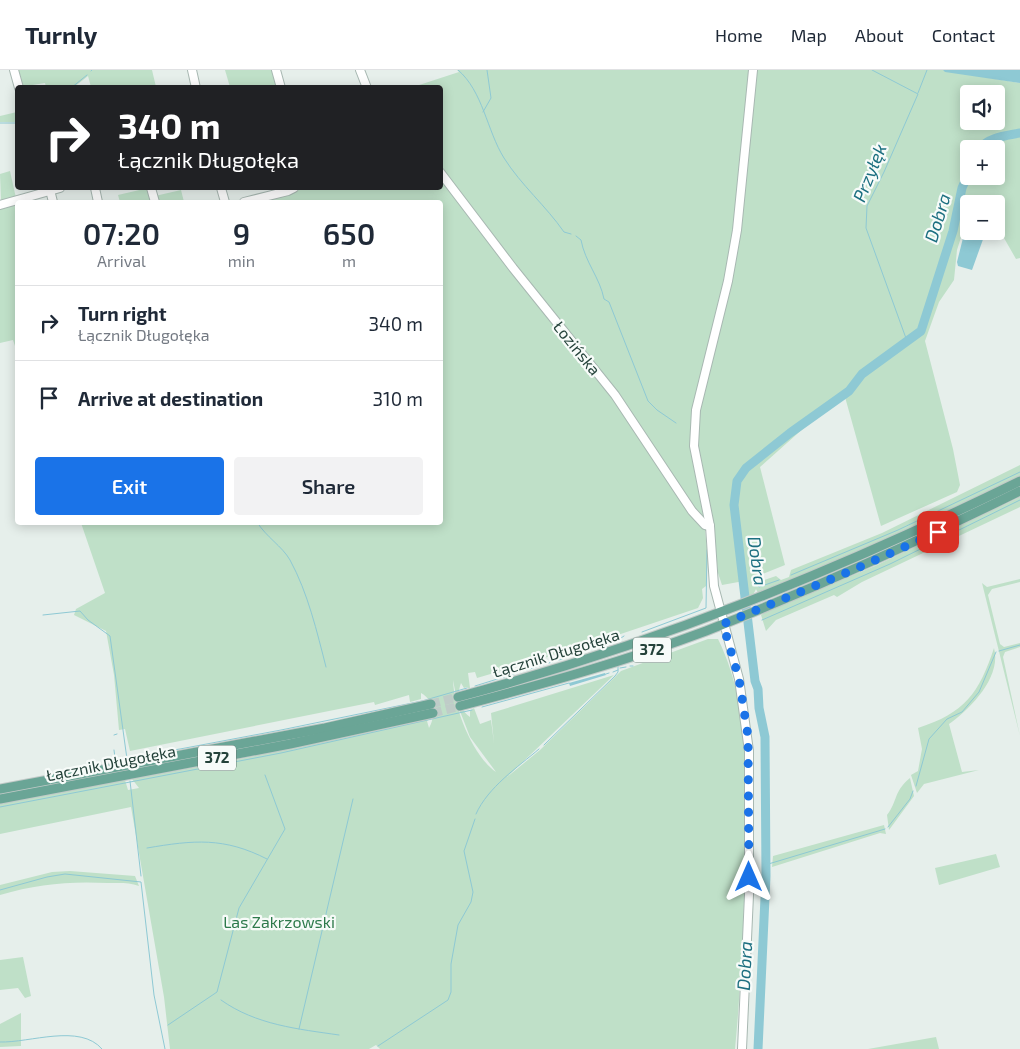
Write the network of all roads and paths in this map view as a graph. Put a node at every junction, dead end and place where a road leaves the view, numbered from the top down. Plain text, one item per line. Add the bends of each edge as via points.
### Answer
1 (14, 70) edge
2 (192, 70) edge
3 (276, 70) edge
4 (360, 70) edge
5 (753, 70) edge
6 (17, 85) edge
7 (195, 85) edge
8 (280, 85) edge
9 (366, 85) edge
10 (443, 176) edge
11 (46, 190) edge
12 (290, 190) edge
13 (15, 200) edge
14 (15, 200) edge
15 (252, 200) edge
16 (0, 205) edge
17 (1020, 481) edge
18 (1020, 491) edge
19 (710, 526) junction
20 (720, 614) junction
21 (723, 624) junction
22 (0, 789) edge
23 (0, 799) edge
24 (742, 1049) edge

1 - 6 street
2 - 7 street
3 - 8 street
4 - 9 street
5 - 19 street via 736,238 694,421 694,446
10 - 19 street, Łozińska via 615,395 692,511
11 - 14 street
12 - 15 street
13 - 16 street
17 - 20 main road, Łącznik Długołęka / 372 via 880,548
18 - 21 main road, Łącznik Długołęka / 372 via 880,558
19 - 20 street via 714,586
20 - 21 street
20 - 21 main road, Łącznik Długołęka / 372 via 459,702 617,661
21 - 24 street via 742,698 749,751 749,895
22 - 23 main road, Łącznik Długołęka / 372 via 432,709 290,744

